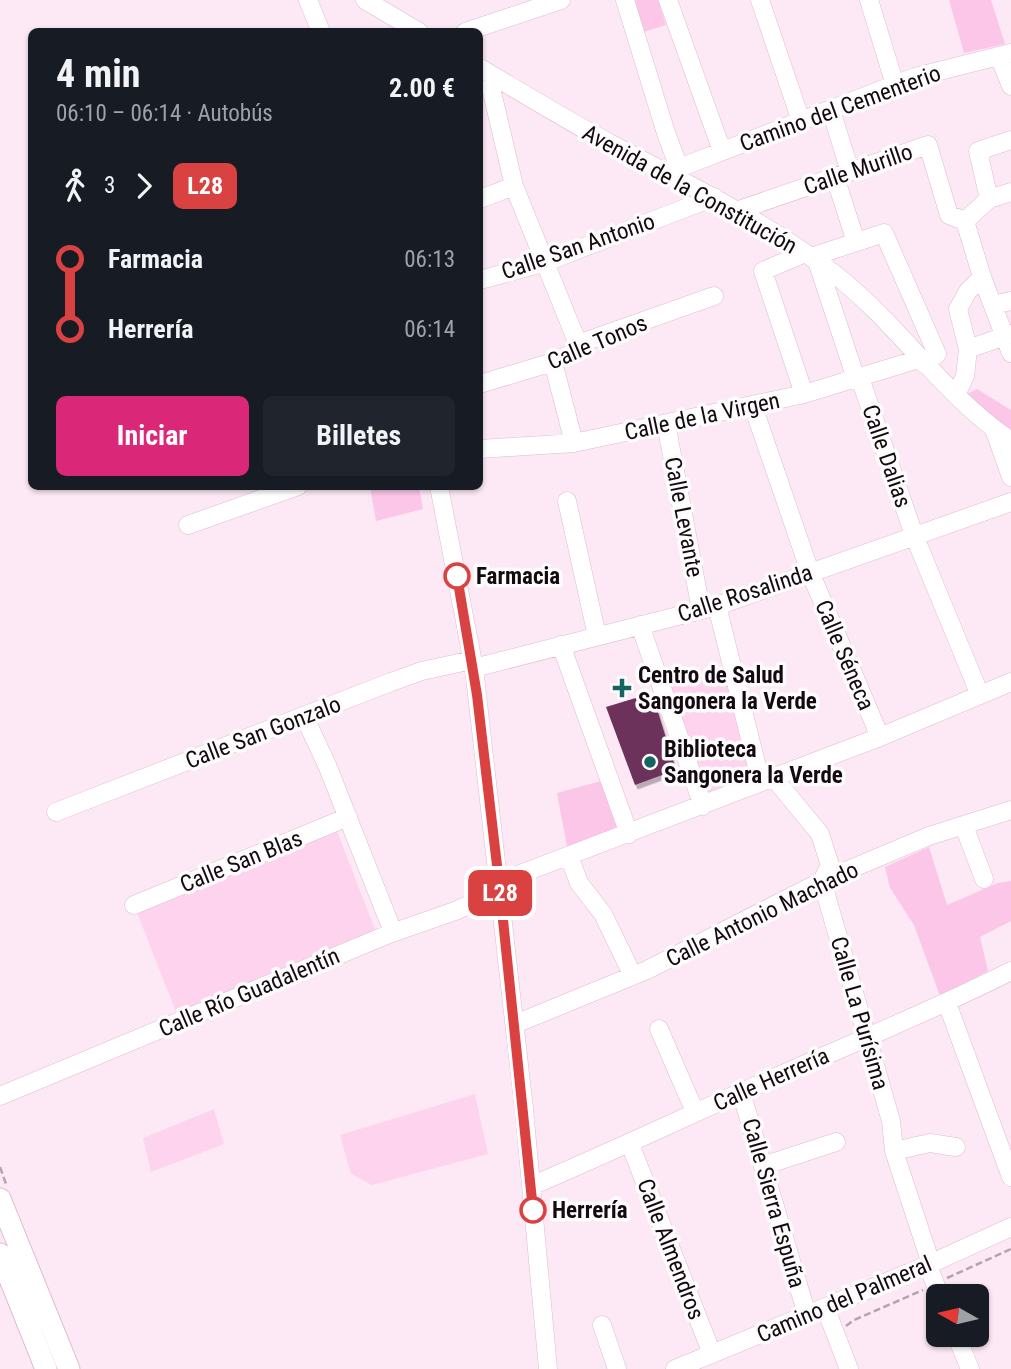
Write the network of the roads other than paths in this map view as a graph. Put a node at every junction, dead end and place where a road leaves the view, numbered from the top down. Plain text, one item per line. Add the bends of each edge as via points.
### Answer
1 (308, 0) edge
2 (365, 0) edge
3 (625, 0) edge
4 (668, 0) edge
5 (760, 0) edge
6 (869, 0) edge
7 (555, 1) edge
8 (319, 28) edge
9 (412, 28) edge
10 (477, 28) edge
11 (1005, 54) edge
12 (484, 75) edge
13 (895, 85) junction
14 (1011, 86) edge
15 (831, 110) junction
16 (801, 121) junction
17 (1011, 140) edge
18 (722, 151) junction
19 (677, 172) junction
20 (843, 175) junction
21 (514, 186) junction
22 (1011, 192) edge
23 (714, 197) junction
24 (483, 198) edge
25 (989, 199) junction
26 (739, 211) junction
27 (965, 221) junction
28 (856, 242) junction
29 (811, 257) junction
30 (546, 262) junction
31 (982, 277) junction
32 (483, 278) edge
33 (714, 296) dead end
34 (1011, 301) edge
35 (993, 304) junction
36 (1009, 340) edge
37 (578, 344) junction
38 (968, 349) junction
39 (553, 362) junction
40 (922, 362) junction
41 (858, 378) junction
42 (483, 383) edge
43 (804, 394) junction
44 (956, 395) junction
45 (753, 406) junction
46 (664, 425) junction
47 (994, 429) junction
48 (1011, 441) edge
49 (574, 443) junction
50 (483, 449) edge
51 (1011, 477) edge
52 (286, 490) edge
53 (440, 490) edge
54 (567, 501) dead end
55 (1011, 502) edge
56 (188, 524) dead end
57 (914, 535) junction
58 (810, 572) junction
59 (709, 608) junction
60 (640, 625) junction
61 (597, 636) junction
62 (561, 645) junction
63 (473, 664) junction
64 (1011, 682) edge
65 (979, 695) junction
66 (304, 716) junction
67 (880, 737) junction
68 (774, 778) junction
69 (703, 806) junction
70 (56, 812) dead end
71 (1010, 814) edge
72 (348, 817) junction
73 (964, 825) junction
74 (629, 834) junction
75 (569, 856) junction
76 (984, 879) dead end
77 (821, 881) junction
78 (500, 887) junction
79 (134, 905) dead end
80 (393, 932) junction
81 (1011, 971) edge
82 (634, 976) junction
83 (947, 1003) junction
84 (515, 1024) junction
85 (659, 1029) dead end
86 (866, 1037) junction
87 (741, 1092) junction
88 (0, 1096) edge
89 (695, 1112) junction
90 (836, 1142) dead end
91 (630, 1144) junction
92 (956, 1147) dead end
93 (894, 1151) junction
94 (763, 1166) junction
95 (1011, 1177) edge
96 (531, 1186) junction
97 (0, 1199) edge
98 (1011, 1227) edge
99 (0, 1254) edge
100 (929, 1264) junction
101 (936, 1284) edge
102 (825, 1307) junction
103 (807, 1315) junction
104 (602, 1325) dead end
105 (961, 1348) edge
106 (704, 1361) edge
107 (46, 1369) edge
108 (68, 1369) edge
109 (548, 1369) edge
110 (617, 1369) edge
111 (675, 1369) edge
112 (849, 1369) edge
113 (970, 1369) edge

1 - 8 street
2 - 9 street
3 - 19 street
4 - 18 street
5 - 16 street
6 - 13 street
7 - 10 street
11 - 13 street, Camino del Cementerio
11 - 14 street
12 - 19 street, Avenida de la Constitución
12 - 21 street
13 - 15 street, Camino del Cementerio
15 - 16 street, Camino del Cementerio
15 - 20 street
16 - 18 street, Camino del Cementerio
17 - 25 street via 978,151
18 - 19 street, Camino del Cementerio
19 - 23 street, Avenida de la Constitución
20 - 26 street, Calle Murillo
20 - 27 street, Calle Murillo via 928,145 949,215
20 - 28 street
21 - 24 street
21 - 30 street
22 - 25 street
23 - 26 street, Avenida de la Constitución
23 - 30 street, Calle San Antonio
25 - 27 street
26 - 29 street, Avenida de la Constitución
27 - 31 street, Calle Murillo
28 - 29 street
28 - 40 street via 884,233 937,354
29 - 40 street, Avenida de la Constitución via 866,300
29 - 41 street, Calle Dalias
29 - 43 street via 763,271
30 - 32 street, Calle San Antonio
30 - 37 street
31 - 35 street, Calle Murillo
31 - 38 street via 958,309
33 - 37 street, Calle Tonos
34 - 35 street
35 - 36 street, Calle Murillo
36 - 38 street
37 - 39 street, Calle Tonos via 573,353
38 - 44 street via 965,376
39 - 42 street, Calle Tonos
39 - 49 street
40 - 41 street, Calle de la Virgen
40 - 44 street, Avenida de la Constitución
41 - 43 street, Calle de la Virgen
41 - 57 street, Calle Dalias
43 - 45 street, Calle de la Virgen
44 - 47 street, Avenida de la Constitución
45 - 46 street, Calle de la Virgen
45 - 58 street, Calle Séneca
46 - 49 street, Calle de la Virgen
46 - 59 street, Calle Levante
47 - 48 street, Avenida de la Constitución
47 - 51 street
49 - 50 street, Calle de la Virgen
52 - 56 street
53 - 63 street
54 - 61 street
55 - 57 street, Calle Rosalinda
57 - 58 street, Calle Rosalinda
57 - 65 street, Calle Dalias
58 - 59 street, Calle Rosalinda
58 - 67 street, Calle Séneca
59 - 60 street, Calle Rosalinda
59 - 68 street, Calle Levante via 760,775
60 - 61 street, Calle Rosalinda
60 - 69 street
61 - 62 street, Calle Rosalinda
62 - 63 street, Calle Rosalinda
62 - 74 street
63 - 66 street, Calle San Gonzalo via 422,671
63 - 78 street
64 - 65 street, Calle Río Guadalentín
65 - 67 street, Calle Río Guadalentín
66 - 70 street, Calle San Gonzalo
66 - 72 street
67 - 68 street, Calle Río Guadalentín
68 - 69 street, Calle Río Guadalentín
68 - 77 street, Calle La Purísima via 820,834 830,865
69 - 74 street, Calle Río Guadalentín
71 - 73 street, Calle Antonio Machado
72 - 79 street, Calle San Blas
72 - 80 street
73 - 76 street
73 - 77 street, Calle Antonio Machado
74 - 75 street, Calle Río Guadalentín
75 - 78 street, Calle Río Guadalentín
75 - 82 street via 579,883 603,914
77 - 82 street, Calle Antonio Machado
77 - 86 street, Calle La Purísima
78 - 80 street, Calle Río Guadalentín via 455,911
78 - 84 street
80 - 88 street, Calle Río Guadalentín
81 - 83 street, Calle Herrería
82 - 84 street, Calle Antonio Machado
83 - 86 street, Calle Herrería
83 - 95 street
84 - 96 street
85 - 89 street
86 - 87 street, Calle Herrería
86 - 93 street, Calle La Purísima via 891,1121
87 - 89 street, Calle Herrería
87 - 94 street, Calle Sierra Espuña
89 - 91 street, Calle Herrería
90 - 94 street
91 - 96 street, Calle Herrería
91 - 106 street, Calle Almendros
92 - 93 street via 930,1143
93 - 100 street, Calle La Purísima
94 - 103 street, Calle Sierra Espuña
96 - 109 street
97 - 108 main road
98 - 100 street, Camino del Palmeral
99 - 107 main road
100 - 101 street, Calle La Purísima
100 - 102 street, Camino del Palmeral
102 - 103 street, Camino del Palmeral
102 - 112 street
103 - 106 street, Camino del Palmeral
104 - 110 street
105 - 113 street
106 - 111 street, Camino del Palmeral

